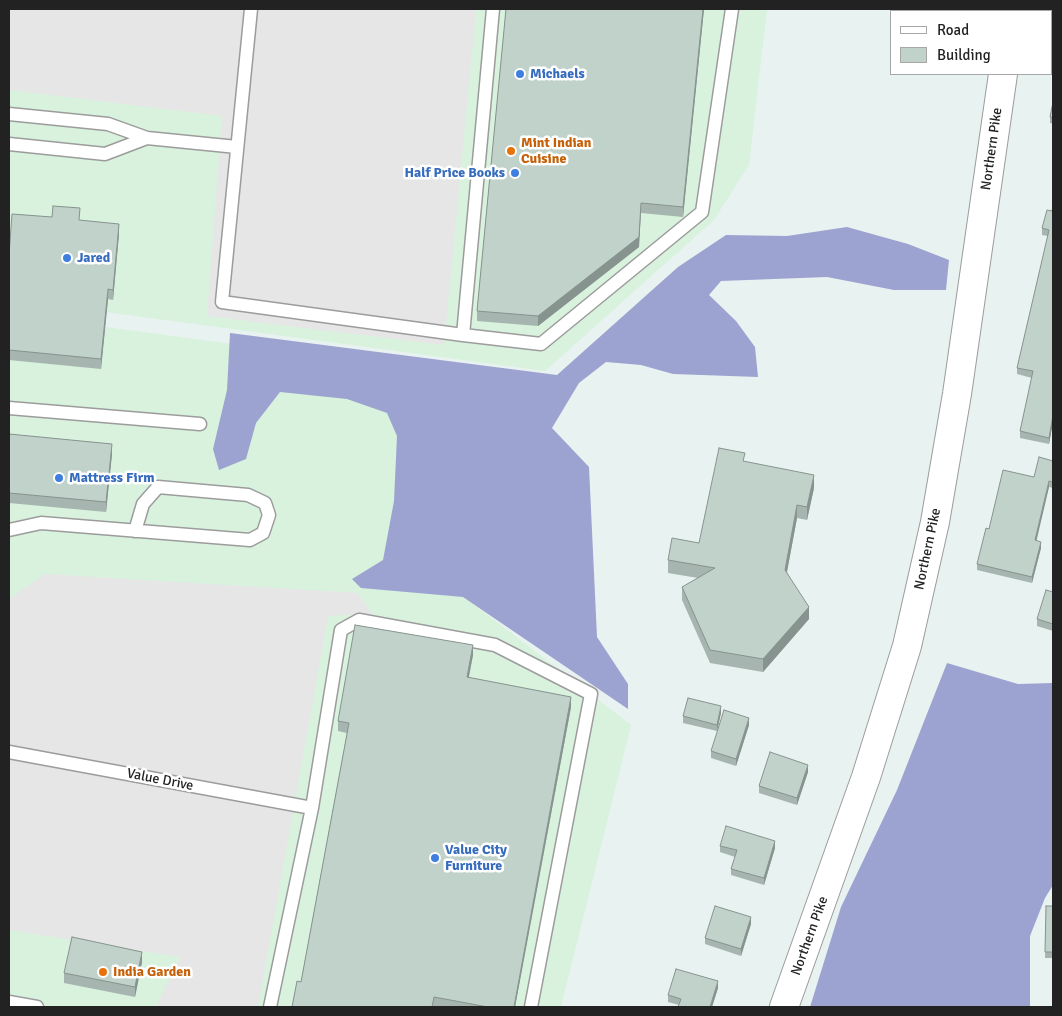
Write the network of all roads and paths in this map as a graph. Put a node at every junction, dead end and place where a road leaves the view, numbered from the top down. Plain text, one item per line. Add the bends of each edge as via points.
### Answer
1 (251, 9) edge
2 (493, 9) edge
3 (732, 9) edge
4 (1002, 75) edge
5 (9, 114) edge
6 (147, 138) junction
7 (9, 144) edge
8 (237, 147) junction
9 (464, 335) junction
10 (9, 408) edge
11 (200, 424) dead end
12 (10, 528) edge
13 (135, 531) junction
14 (9, 752) edge
15 (312, 808) junction
16 (9, 1002) edge
17 (29, 1006) edge
18 (270, 1007) edge
19 (531, 1007) edge
20 (784, 1007) edge

1 - 8 lane
2 - 9 lane
3 - 9 lane via 702,212 541,344
4 - 20 street, Northern Pike via 956,403 935,522 907,646 866,777
5 - 6 lane via 108,124
6 - 7 lane via 105,154
6 - 8 lane
8 - 9 lane via 222,302
10 - 11 lane
12 - 13 lane via 41,523
13 - 13 lane via 250,540 263,533 269,515 266,503 248,495 158,487 143,504
14 - 15 lane, Value Drive
15 - 18 lane
15 - 19 lane via 341,630 359,620 495,645 591,694
16 - 17 lane

